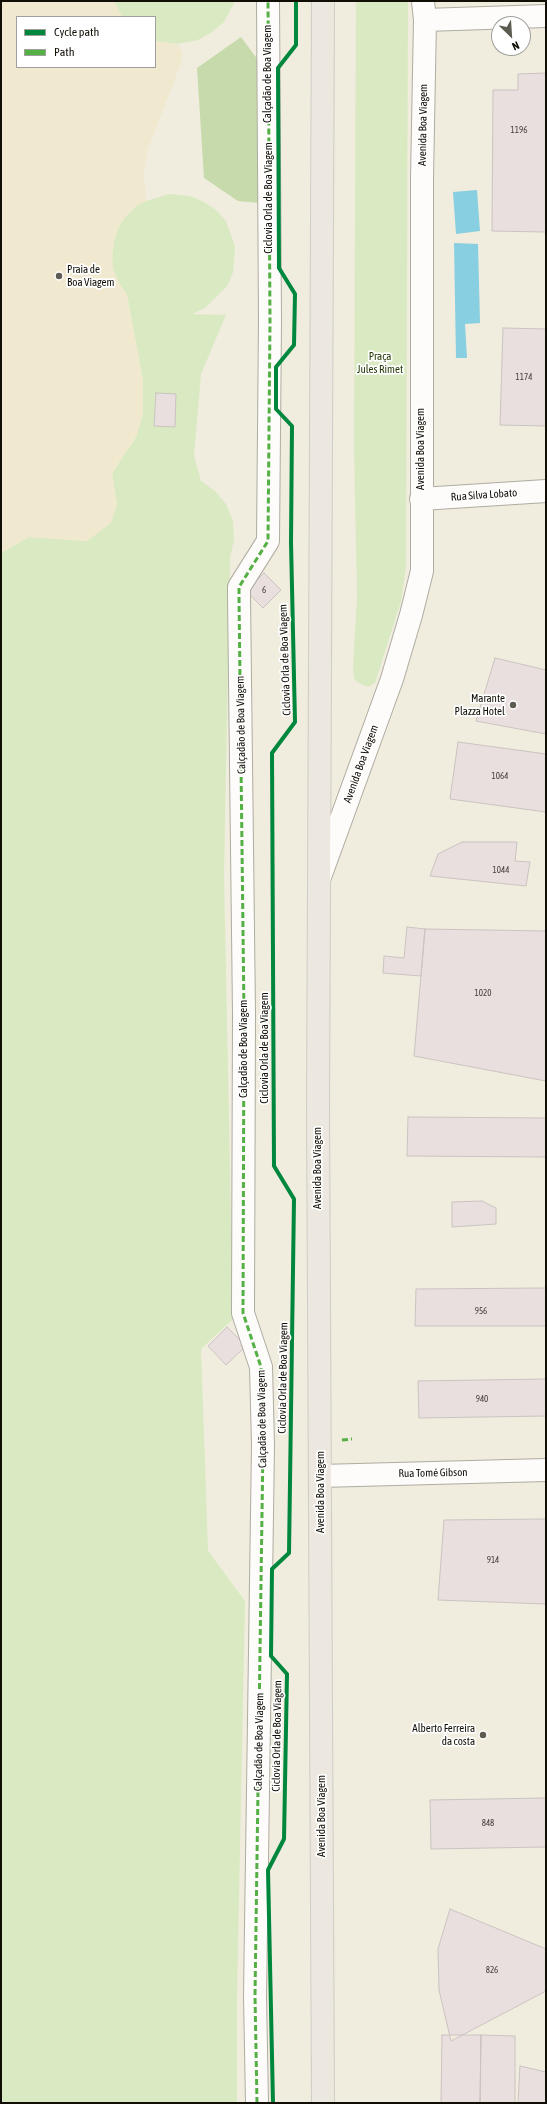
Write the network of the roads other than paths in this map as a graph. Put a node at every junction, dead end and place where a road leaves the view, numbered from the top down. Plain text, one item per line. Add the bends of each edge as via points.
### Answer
1 (268, 1) edge
2 (323, 1) edge
3 (424, 10) edge
4 (546, 16) edge
5 (546, 491) edge
6 (421, 499) junction
7 (318, 881) junction
8 (546, 1470) edge
9 (320, 1476) junction
10 (257, 2103) edge
11 (323, 2103) edge

1 - 10 street, Calçadão de Boa Viagem via 268,541 239,587 244,1014 243,1313 261,1366 263,1444 255,1996
2 - 7 main road, Avenida Boa Viagem
3 - 4 street
3 - 6 street, Avenida Boa Viagem
5 - 6 street, Rua Silva Lobato
6 - 7 street, Avenida Boa Viagem via 422,571 411,615 392,679
7 - 9 main road, Avenida Boa Viagem
8 - 9 street, Rua Tomé Gibson
9 - 11 main road, Avenida Boa Viagem

